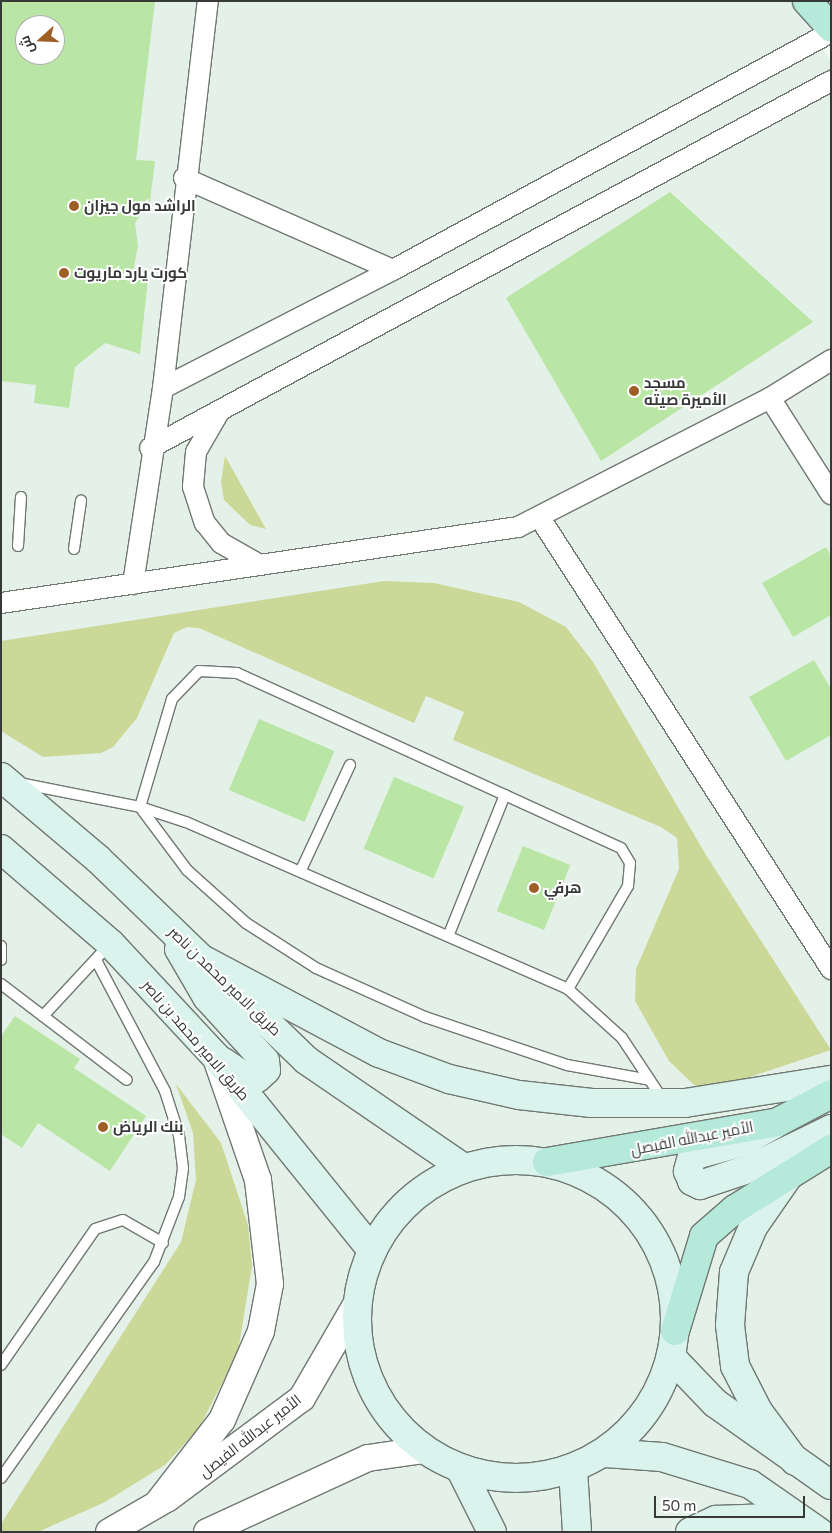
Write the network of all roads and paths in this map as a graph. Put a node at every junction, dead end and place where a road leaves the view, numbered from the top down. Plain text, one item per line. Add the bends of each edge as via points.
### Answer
1 (208, 1) edge
2 (807, 1) edge
3 (831, 28) edge
4 (831, 32) edge
5 (831, 81) edge
6 (184, 178) junction
7 (393, 270) junction
8 (831, 360) edge
9 (163, 388) junction
10 (770, 398) junction
11 (219, 411) junction
12 (150, 448) junction
13 (831, 494) edge
14 (21, 497) dead end
15 (81, 502) dead end
16 (540, 518) junction
17 (18, 546) dead end
18 (74, 549) dead end
19 (258, 564) junction
20 (133, 584) junction
21 (1, 603) edge
22 (350, 765) dead end
23 (4, 779) edge
24 (505, 796) junction
25 (140, 807) junction
26 (1, 849) edge
27 (301, 870) junction
28 (172, 930) junction
29 (449, 934) junction
30 (1, 946) edge
31 (103, 952) junction
32 (202, 959) junction
33 (1, 960) edge
34 (831, 969) edge
35 (2, 987) edge
36 (568, 989) junction
37 (42, 1016) junction
38 (216, 1058) junction
39 (127, 1080) dead end
40 (650, 1080) junction
41 (831, 1080) edge
42 (831, 1094) edge
43 (665, 1103) junction
44 (778, 1122) junction
45 (831, 1129) edge
46 (831, 1149) edge
47 (547, 1162) junction
48 (462, 1167) junction
49 (789, 1175) junction
50 (163, 1243) junction
51 (371, 1249) junction
52 (356, 1305) junction
53 (673, 1344) junction
54 (1, 1365) edge
55 (424, 1450) junction
56 (605, 1453) junction
57 (795, 1461) junction
58 (462, 1470) junction
59 (573, 1470) junction
60 (1, 1478) edge
61 (831, 1484) edge
62 (157, 1504) junction
63 (808, 1524) edge
64 (110, 1532) edge
65 (207, 1532) edge
66 (492, 1532) edge
67 (577, 1532) edge
68 (690, 1532) edge

1 - 6 street
2 - 3 main road
4 - 7 street
5 - 11 street
6 - 7 street
6 - 9 street
7 - 9 street
8 - 10 street
9 - 12 street
10 - 13 street
10 - 16 street
11 - 12 street
11 - 19 street via 196,452 193,487 205,523 220,543
12 - 20 street
14 - 17 lane
15 - 18 lane
16 - 19 street via 518,527
16 - 34 street
19 - 20 street
20 - 21 street
22 - 27 lane
23 - 25 lane
23 - 28 main road, طريق الامير محمد ن ناصر
24 - 25 lane via 237,673 199,671 172,699
24 - 29 lane
24 - 36 lane via 622,848 630,863 628,886
25 - 27 lane
25 - 40 lane via 187,870 246,923 316,968 425,1017 567,1065
26 - 31 main road, طريق الامير محمد بن ناصر
27 - 29 lane
28 - 32 main road, طريق الامير محمد ن ناصر
28 - 38 main road via 183,958 207,997 265,1060 266,1070 257,1078 247,1078
29 - 36 lane
30 - 33 lane
31 - 37 lane
31 - 38 main road, طريق الامير محمد بن ناصر
31 - 50 lane via 166,1091 179,1135 183,1168 179,1196
32 - 43 main road via 379,1053 449,1079 519,1095 592,1103
32 - 48 main road, طريق الامير محمد ن ناصر via 306,1060
35 - 37 lane
36 - 40 lane via 622,1038
37 - 39 lane
38 - 51 main road, طريق الامير محمد بن ناصر
38 - 62 street via 258,1180 270,1284 261,1332 222,1420
40 - 43 lane
41 - 43 main road
42 - 44 main road, الأمير عبدالله الفيصل
44 - 45 main road via 743,1142 692,1156 688,1171 692,1181 700,1185 751,1168
44 - 47 main road, الأمير عبدالله الفيصل
46 - 49 main road
47 - 48 main road via 504,1159
47 - 53 main road via 590,1177 628,1205 656,1241 672,1285
48 - 51 main road via 425,1186 406,1203
49 - 53 main road via 735,1209 704,1236
49 - 57 main road via 752,1227 734,1272 730,1325 735,1366 758,1411
50 - 54 lane via 123,1220 95,1229
50 - 60 lane
51 - 52 main road
52 - 55 main road via 361,1360 384,1411
52 - 62 street, الأمير عبدالله الفيصل via 302,1398
53 - 56 main road via 658,1394 635,1427
53 - 57 main road via 715,1403
55 - 58 main road
55 - 65 street via 368,1458
56 - 59 main road
56 - 63 main road via 662,1457 750,1484
57 - 61 main road
58 - 59 main road via 498,1479 536,1478
58 - 66 main road
59 - 67 main road
62 - 64 street, الأمير عبدالله الفيصل
63 - 68 main road via 716,1520

